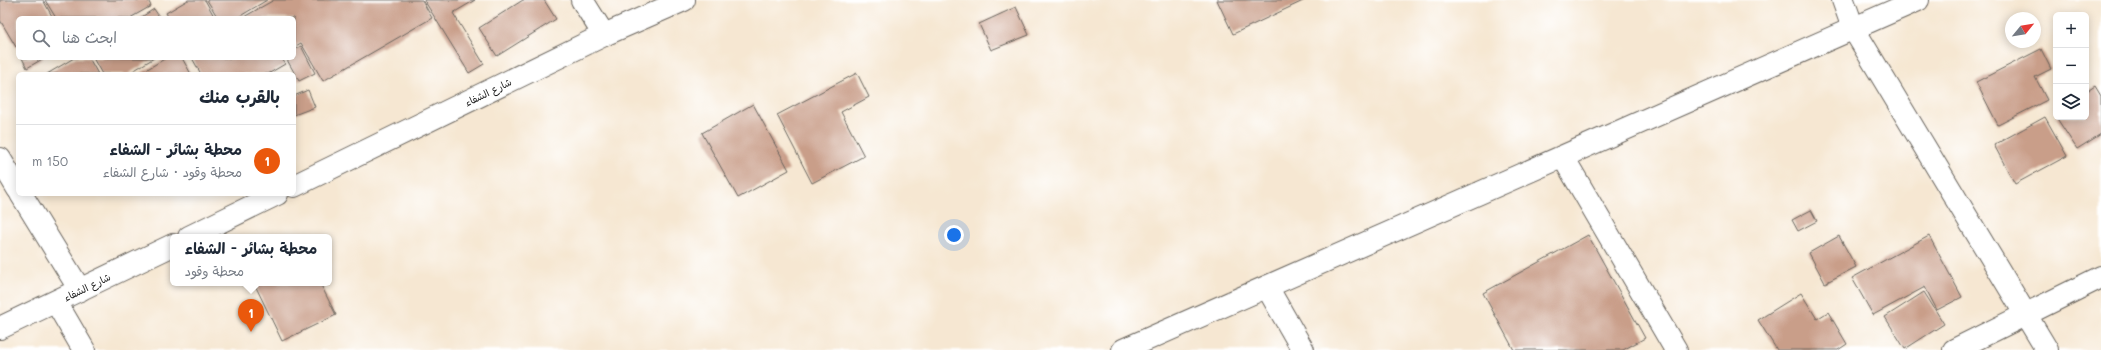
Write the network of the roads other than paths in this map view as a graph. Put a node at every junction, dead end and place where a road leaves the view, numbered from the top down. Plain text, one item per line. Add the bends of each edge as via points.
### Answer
1 (582, 0) edge
2 (684, 0) edge
3 (1843, 0) edge
4 (1918, 0) edge
5 (1853, 28) junction
6 (604, 35) junction
7 (1563, 157) junction
8 (0, 159) edge
9 (296, 185) edge
10 (16, 186) edge
11 (22, 196) edge
12 (273, 196) edge
13 (195, 234) edge
14 (170, 246) edge
15 (2101, 277) edge
16 (1267, 287) junction
17 (80, 290) junction
18 (56, 302) junction
19 (2025, 314) junction
20 (0, 328) edge
21 (84, 350) edge
22 (1123, 350) edge
23 (1303, 350) edge
24 (1676, 350) edge
25 (1954, 350) edge
26 (2047, 350) edge

1 - 6 street
2 - 6 street, شارع الشفاء
3 - 5 street
4 - 5 street
5 - 7 street
5 - 19 street
6 - 9 street, شارع الشفاء
7 - 16 street
7 - 24 street
8 - 10 street
11 - 17 street
12 - 13 street
14 - 17 street, شارع الشفاء
15 - 19 street
16 - 22 street
16 - 23 street
17 - 18 street, شارع الشفاء
18 - 20 street, شارع الشفاء
18 - 21 street
19 - 25 street
19 - 26 street

